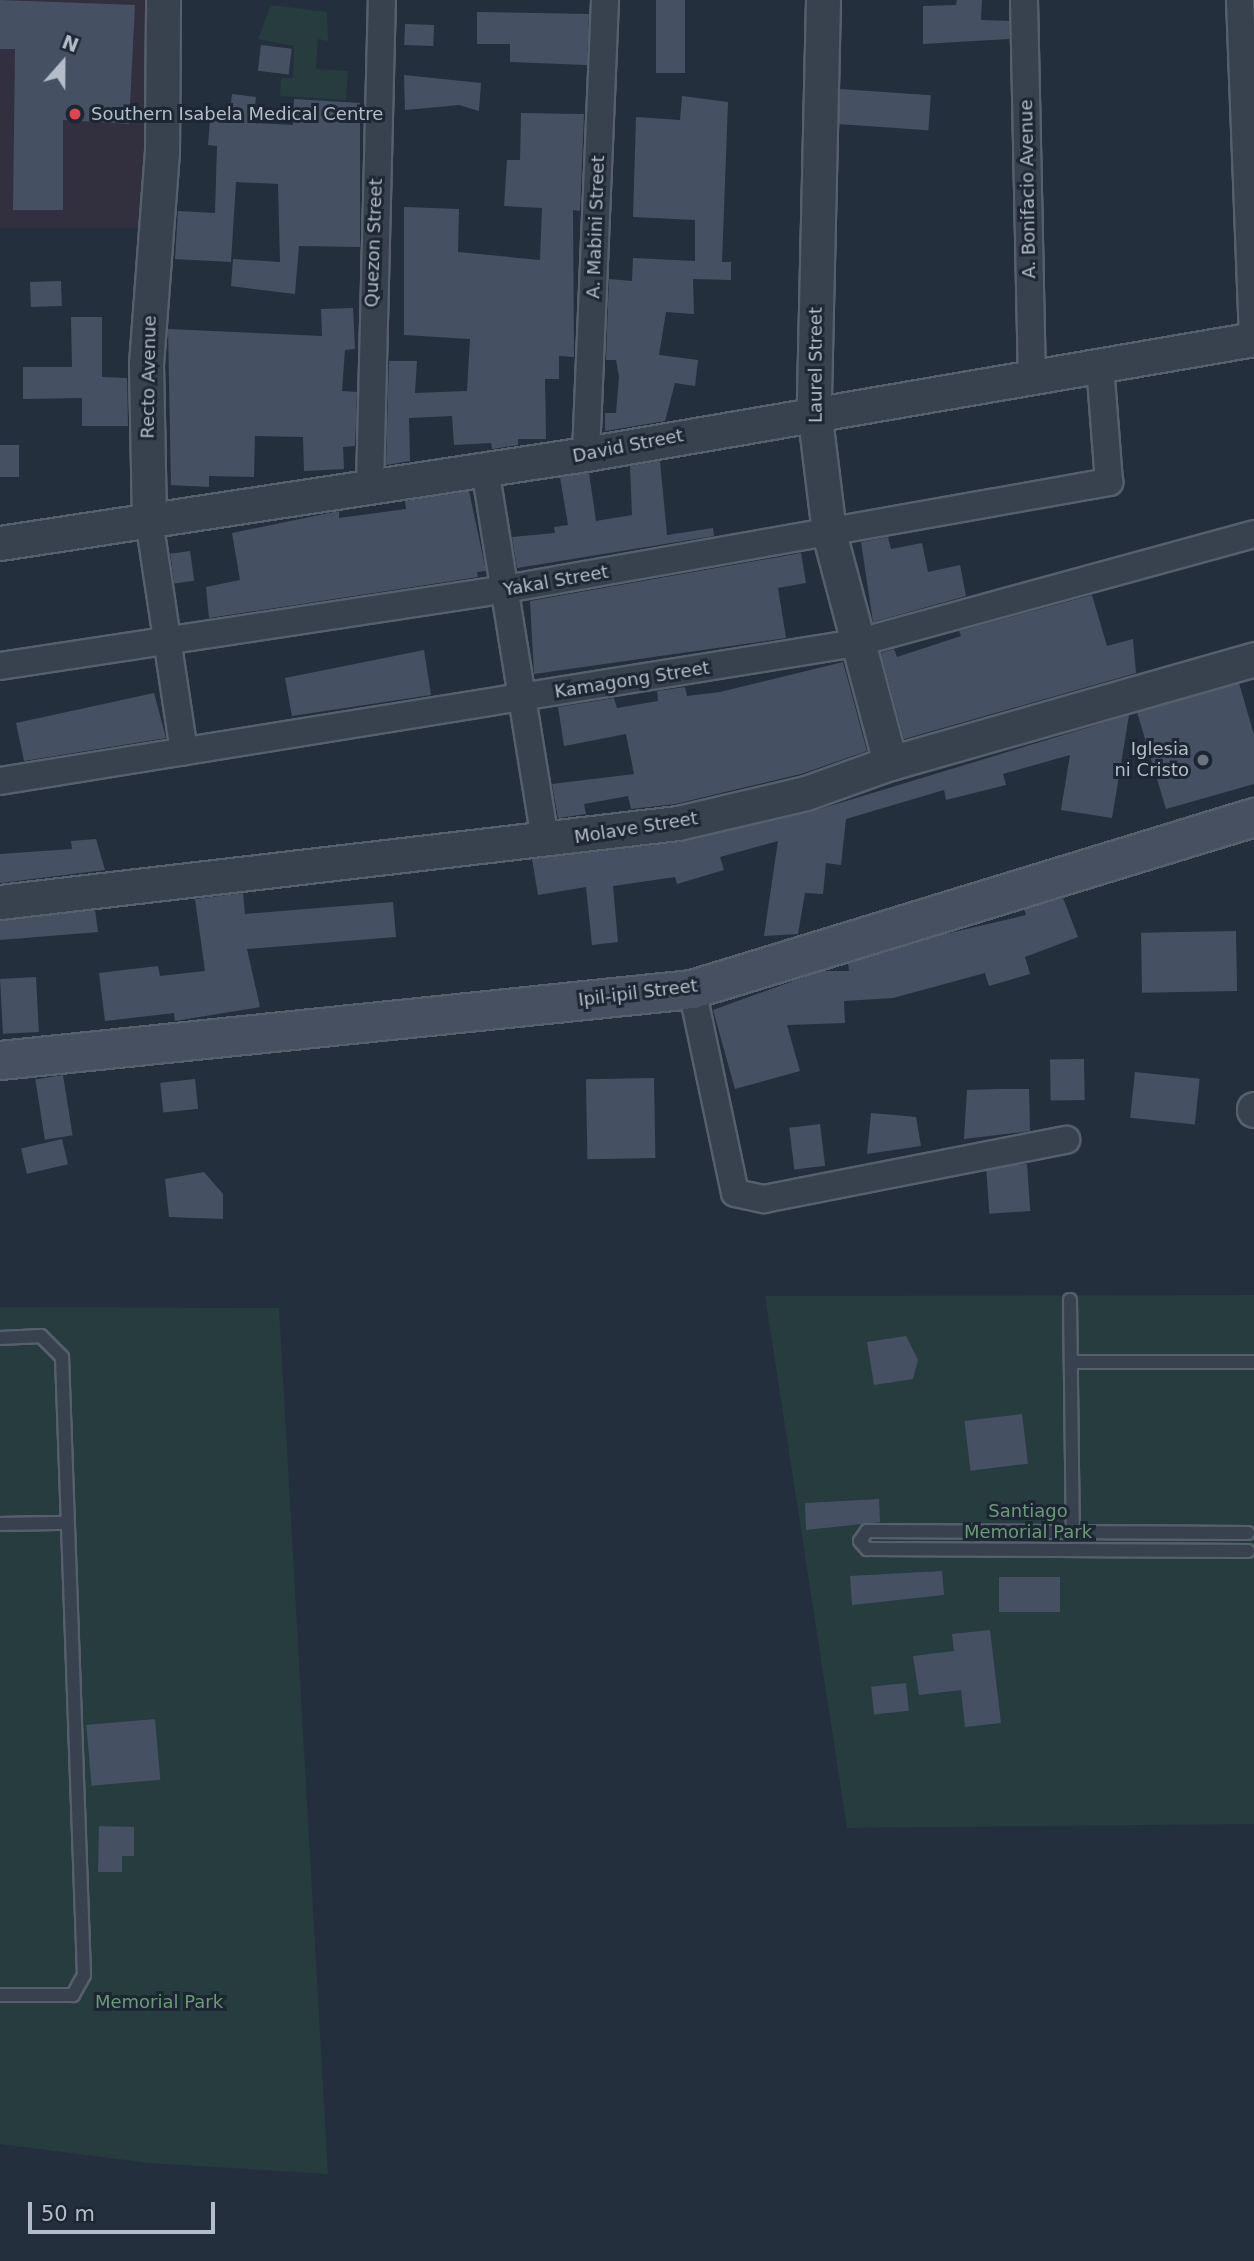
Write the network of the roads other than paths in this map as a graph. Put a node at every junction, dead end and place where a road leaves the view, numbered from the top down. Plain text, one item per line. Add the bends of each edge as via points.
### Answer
1 (163, 0) edge
2 (382, 0) edge
3 (605, 0) edge
4 (822, 0) edge
5 (1024, 0) edge
6 (1240, 0) edge
7 (1254, 345) edge
8 (1100, 365) junction
9 (1032, 378) junction
10 (814, 410) junction
11 (586, 454) junction
12 (485, 469) junction
13 (370, 486) junction
14 (149, 520) junction
15 (829, 533) junction
16 (1254, 534) edge
17 (0, 543) edge
18 (500, 590) junction
19 (167, 638) junction
20 (856, 643) junction
21 (1254, 659) edge
22 (0, 666) edge
23 (521, 698) junction
24 (184, 751) junction
25 (890, 762) junction
26 (0, 781) edge
27 (1254, 817) edge
28 (545, 838) junction
29 (0, 902) edge
30 (692, 989) junction
31 (0, 1060) edge
32 (1066, 1140) dead end
33 (1070, 1300) dead end
34 (0, 1338) edge
35 (1071, 1362) junction
36 (1254, 1362) edge
37 (66, 1523) junction
38 (0, 1524) edge
39 (1251, 1529) edge
40 (1073, 1532) junction
41 (1251, 1555) edge
42 (0, 1995) edge

1 - 14 street, Recto Avenue via 162,152 146,363
2 - 13 street, Quezon Street
3 - 11 street, A. Mabini Street
4 - 10 street, Laurel Street
5 - 9 street, A. Bonifacio Avenue
6 - 7 street
7 - 8 street, David Street
8 - 9 street, David Street
8 - 15 street, Yakal Street via 1109,482
9 - 10 street, David Street
10 - 11 street, David Street
10 - 15 street, Laurel Street
11 - 12 street, David Street
12 - 13 street, David Street
12 - 18 street
13 - 14 street, David Street
14 - 17 street, David Street
14 - 19 street, Recto Avenue
15 - 18 street, Yakal Street
15 - 20 street, Laurel Street
16 - 20 street, Kamagong Street
18 - 19 street, Yakal Street
18 - 23 street
19 - 22 street, Yakal Street
19 - 24 street, Recto Avenue
20 - 23 street, Kamagong Street
20 - 25 street, Laurel Street
21 - 25 street, Molave Street
23 - 24 street, Kamagong Street
23 - 28 street
24 - 26 street, Kamagong Street
25 - 28 street, Molave Street via 806,793 678,823
27 - 30 main road, Ipil-ipil Street
28 - 29 street, Molave Street
30 - 31 main road, Ipil-ipil Street
30 - 32 street via 735,1193 764,1199
33 - 35 lane
34 - 37 lane via 41,1336 62,1357
35 - 36 lane
35 - 40 lane
37 - 38 lane
37 - 42 lane via 83,1983 73,1995
39 - 40 lane
39 - 41 lane
40 - 41 lane via 867,1531 860,1541 867,1549

